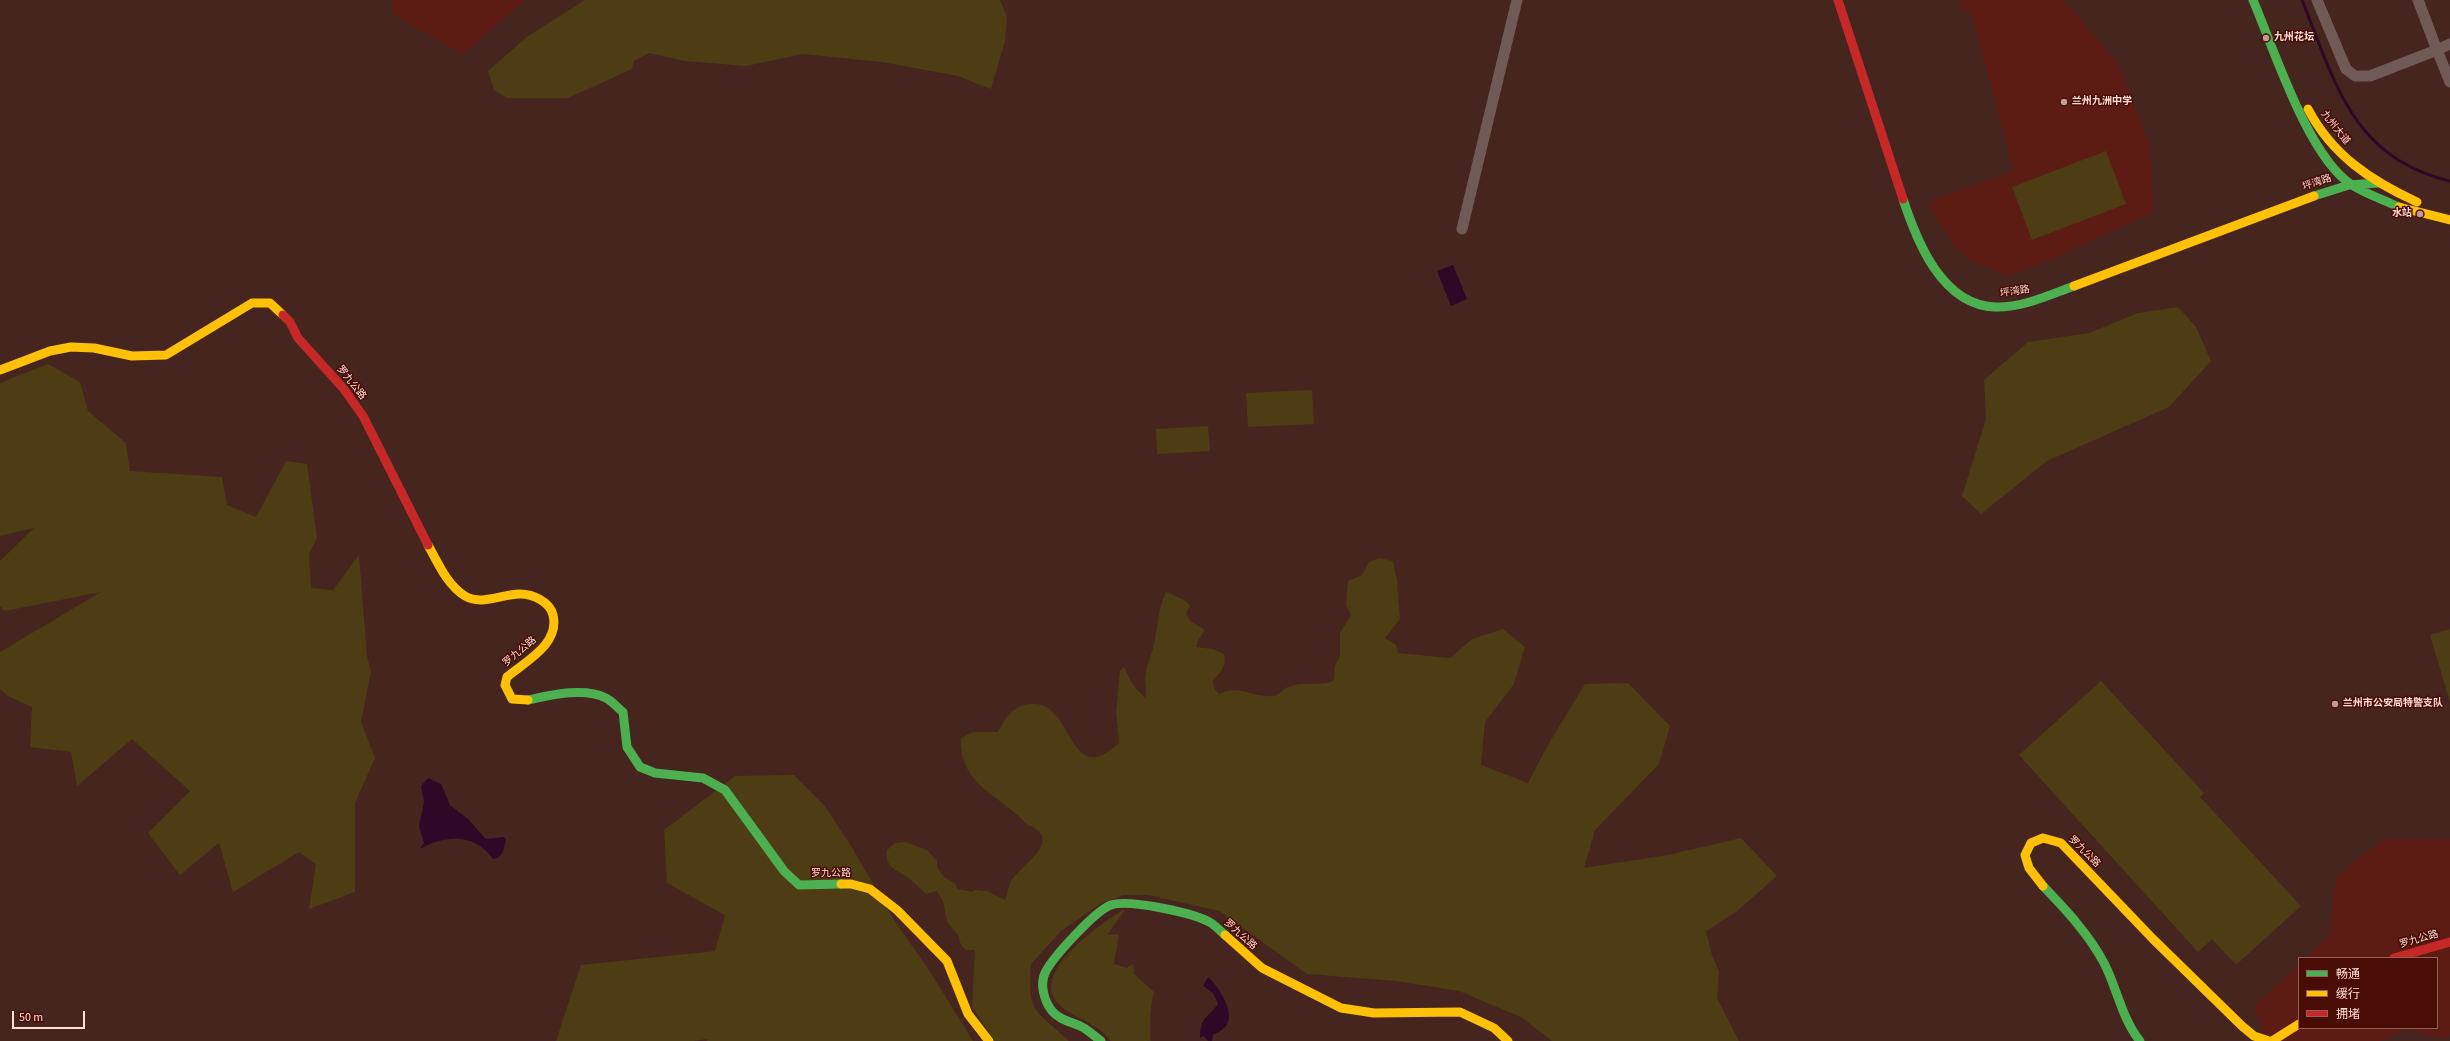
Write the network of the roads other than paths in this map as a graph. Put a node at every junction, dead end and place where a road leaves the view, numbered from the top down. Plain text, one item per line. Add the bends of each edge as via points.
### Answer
1 (1517, 0) edge
2 (1838, 0) edge
3 (2254, 0) edge
4 (2263, 0) edge
5 (2317, 0) edge
6 (2418, 0) edge
7 (2450, 44) edge
8 (2437, 50) junction
9 (2450, 82) edge
10 (2378, 183) junction
11 (2352, 185) junction
12 (2450, 214) edge
13 (2450, 220) edge
14 (1462, 229) dead end
15 (0, 370) edge
16 (2450, 942) edge
17 (2398, 957) edge
18 (2298, 1025) edge
19 (989, 1041) edge
20 (1101, 1041) edge
21 (1508, 1041) edge
22 (2140, 1041) edge
23 (2271, 1041) edge

1 - 14 street
2 - 11 street, 坪湾路 via 1911,225 1924,253 1942,280 1967,300 1993,307 2028,303 2321,193
3 - 11 street via 2310,135 2330,165
4 - 10 street, 九州大道 via 2312,117 2356,168
5 - 8 street via 2346,69 2355,76 2370,76
6 - 8 street
7 - 8 street
8 - 9 street
10 - 11 street, 坪湾路
10 - 12 street, 九州大道 via 2404,197
11 - 13 street via 2400,207
15 - 19 street, 罗九公路 via 62,348 82,347 129,358 166,355 252,303 270,303 290,322 298,338 343,388 363,416 447,580 466,597 488,600 520,594 541,600 551,607 554,632 548,643 507,677 505,685 512,698 523,701 549,695 586,693 606,698 623,712 627,747 640,767 655,773 703,778 724,790 784,871 799,885 851,884 870,889 897,910 947,961 968,1014
16 - 17 street, 罗九公路
18 - 23 street, 罗九公路
20 - 21 street, 罗九公路 via 1084,1028 1064,1020 1052,1011 1042,988 1045,972 1066,945 1097,914 1110,905 1124,902 1155,906 1211,923 1262,968 1341,1008 1374,1013 1460,1012 1494,1028
22 - 23 street, 罗九公路 via 2132,1030 2112,976 2100,956 2035,877 2026,862 2025,854 2029,844 2040,837 2060,843 2242,1026 2254,1036

